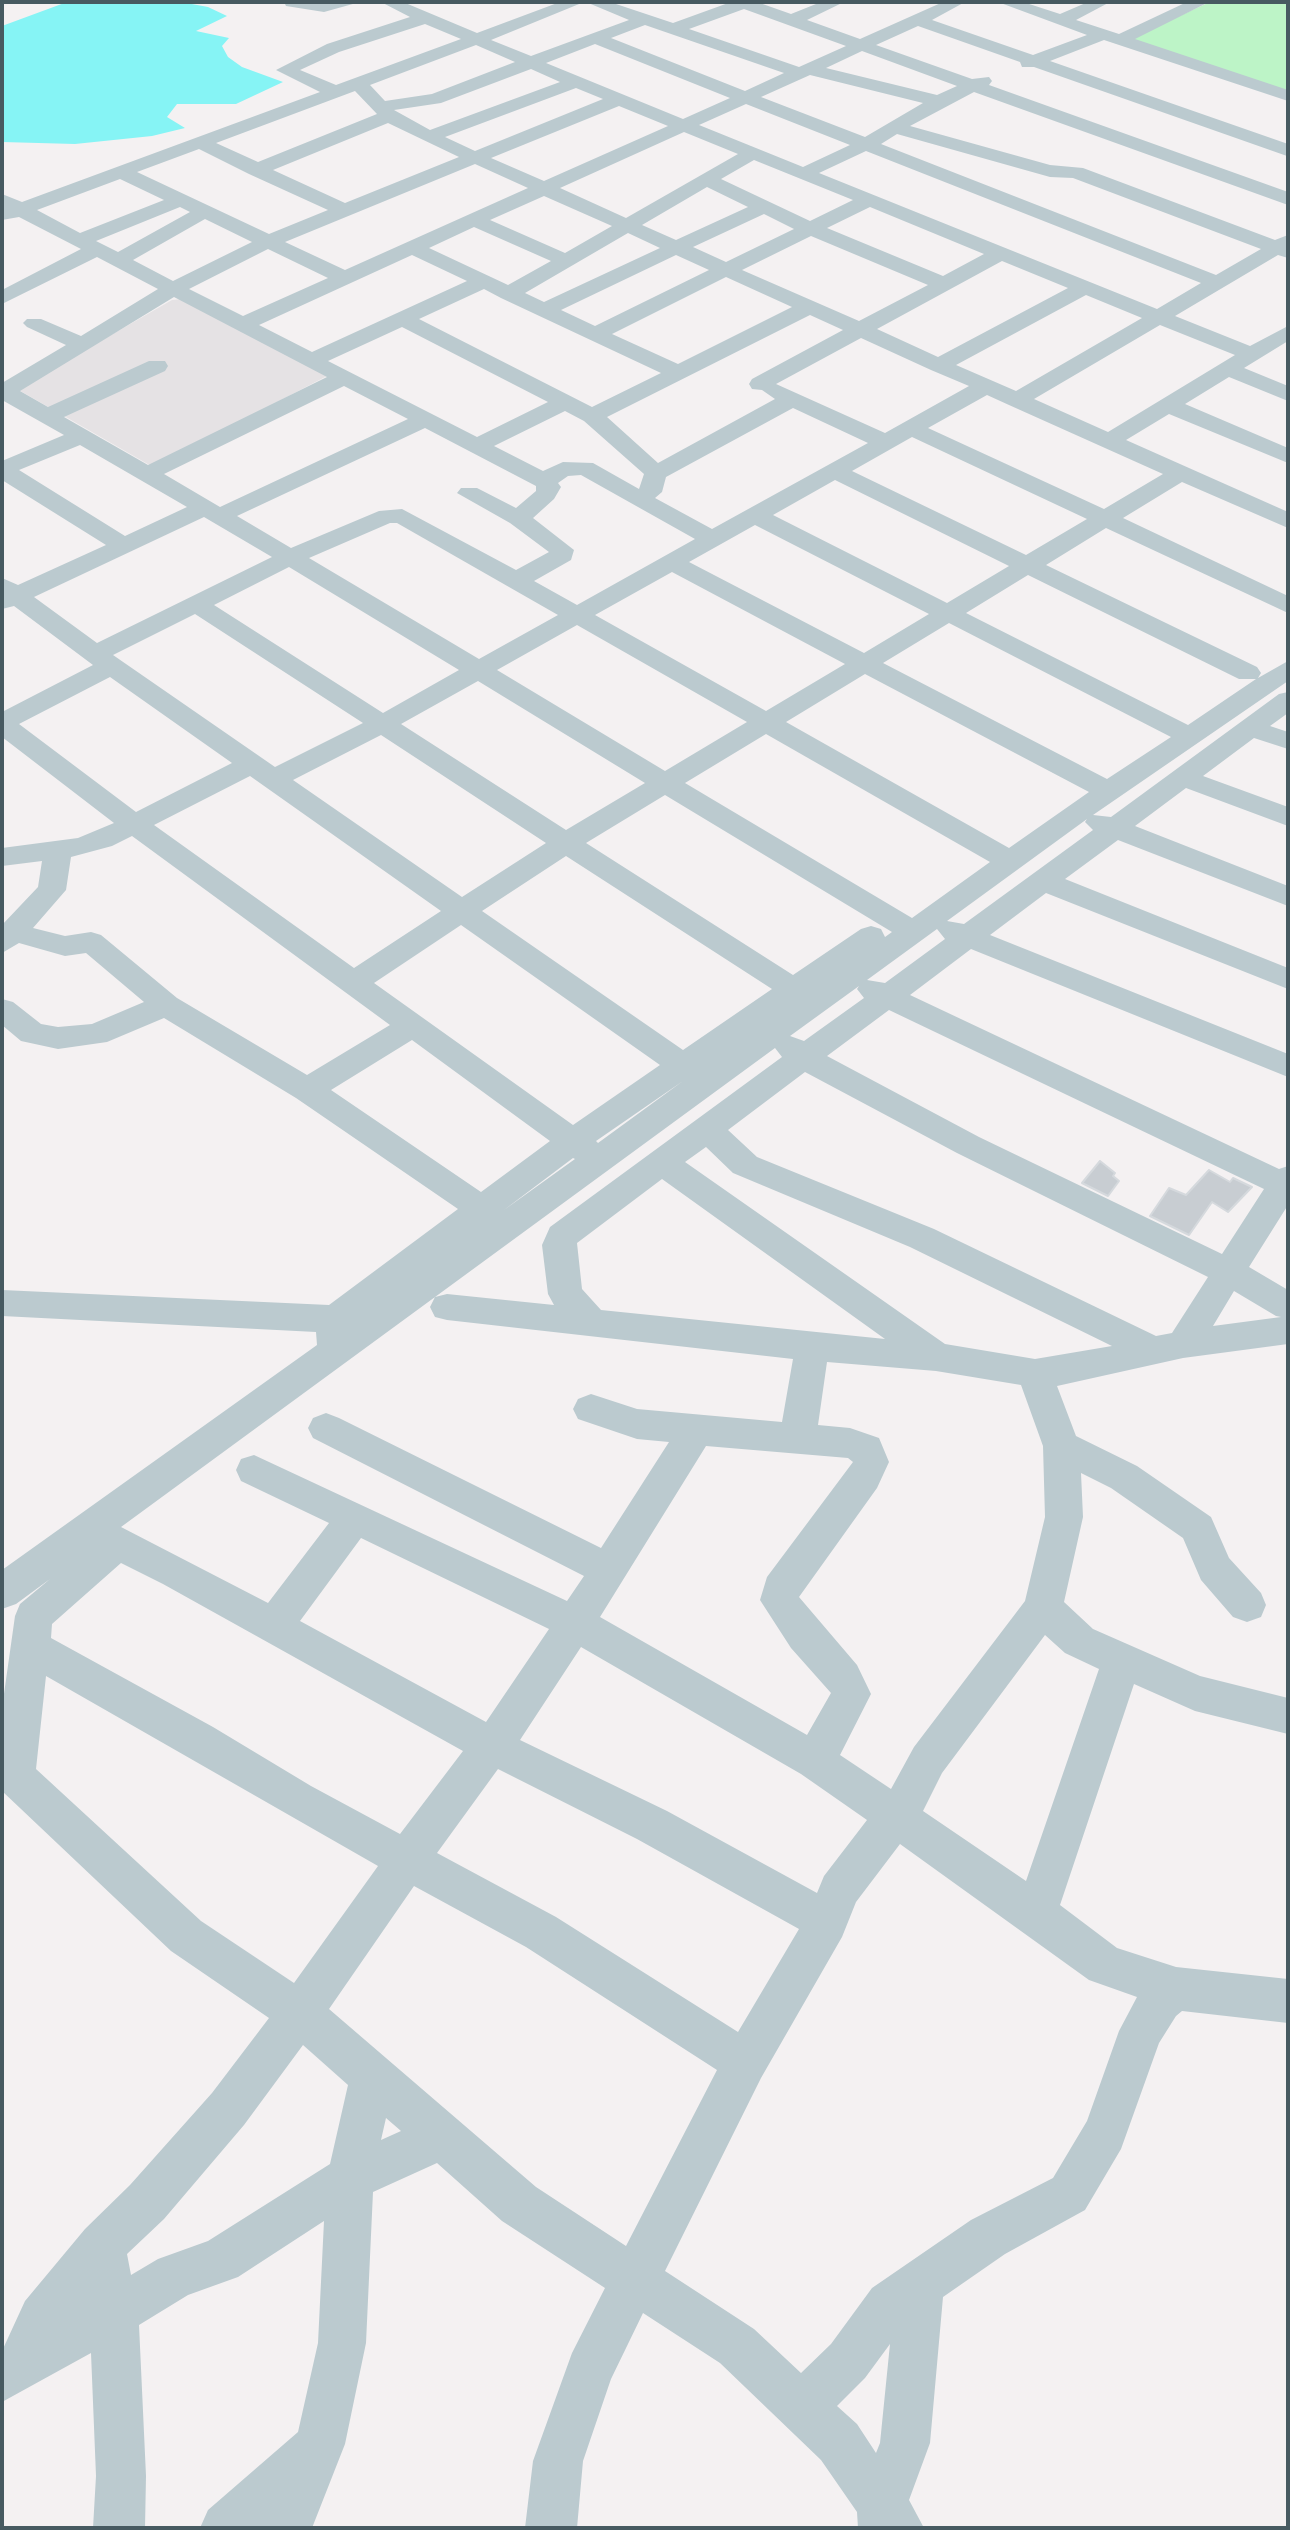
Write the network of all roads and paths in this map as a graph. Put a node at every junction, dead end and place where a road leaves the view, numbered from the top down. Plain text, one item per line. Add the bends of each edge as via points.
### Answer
1 (292, 2) edge
2 (352, 2) edge
3 (389, 2) edge
4 (576, 2) edge
5 (594, 2) edge
6 (836, 2) edge
7 (957, 2) edge
8 (1006, 2) edge
9 (1102, 2) edge
10 (1201, 2) edge
11 (742, 3) edge
12 (425, 18) junction
13 (644, 20) junction
14 (792, 20) junction
15 (917, 20) junction
16 (1061, 20) junction
17 (674, 29) junction
18 (1111, 37) junction
19 (597, 39) junction
20 (476, 40) junction
21 (861, 45) junction
22 (1035, 60) junction
23 (535, 64) junction
24 (804, 71) junction
25 (576, 82) junction
26 (358, 83) junction
27 (972, 85) junction
28 (336, 92) junction
29 (1132, 95) junction
30 (1288, 96) edge
31 (745, 97) junction
32 (619, 99) junction
33 (939, 101) junction
34 (386, 112) junction
35 (1072, 121) junction
36 (1204, 121) junction
37 (684, 125) junction
38 (897, 128) junction
39 (429, 137) junction
40 (199, 142) junction
41 (867, 144) junction
42 (1142, 147) junction
43 (1288, 150) edge
44 (753, 153) junction
45 (473, 157) junction
46 (256, 170) junction
47 (121, 172) junction
48 (804, 173) junction
49 (1234, 179) junction
50 (707, 180) junction
51 (544, 188) junction
52 (1288, 199) edge
53 (869, 200) junction
54 (179, 201) junction
55 (765, 206) junction
56 (8, 209) edge
57 (346, 211) junction
58 (202, 213) junction
59 (474, 220) junction
60 (625, 225) junction
61 (807, 227) junction
62 (267, 242) junction
63 (88, 244) junction
64 (1284, 247) edge
65 (413, 248) junction
66 (677, 248) junction
67 (1001, 253) junction
68 (563, 259) junction
69 (118, 260) junction
70 (725, 269) junction
71 (343, 277) junction
72 (483, 282) junction
73 (1219, 283) junction
74 (944, 284) junction
75 (1085, 287) junction
76 (173, 289) junction
77 (508, 294) junction
78 (3, 297) edge
79 (809, 307) junction
80 (543, 310) junction
81 (1160, 317) junction
82 (402, 319) junction
83 (34, 323) dead end
84 (243, 324) junction
85 (862, 331) junction
86 (594, 334) junction
87 (1287, 334) edge
88 (83, 344) junction
89 (1251, 354) junction
90 (310, 361) junction
91 (939, 365) junction
92 (157, 366) dead end
93 (1227, 369) junction
94 (674, 371) junction
95 (343, 378) junction
96 (986, 386) junction
97 (3, 391) edge
98 (1288, 394) edge
99 (792, 399) junction
100 (1017, 400) junction
101 (566, 402) junction
102 (1168, 405) junction
103 (47, 416) junction
104 (592, 416) junction
105 (424, 420) junction
106 (911, 428) junction
107 (82, 436) junction
108 (1109, 441) junction
109 (885, 442) junction
110 (477, 446) junction
111 (1288, 456) edge
112 (2, 470) edge
113 (834, 471) junction
114 (656, 473) junction
115 (1181, 473) junction
116 (147, 474) junction
117 (544, 481) junction
118 (469, 493) dead end
119 (652, 506) junction
120 (212, 512) junction
121 (754, 515) junction
122 (518, 518) junction
123 (1103, 518) junction
124 (1288, 521) edge
125 (712, 539) junction
126 (123, 546) junction
127 (290, 557) junction
128 (671, 562) junction
129 (1026, 564) junction
130 (517, 580) junction
131 (6, 594) edge
132 (196, 604) junction
133 (1288, 605) edge
134 (947, 613) junction
135 (576, 616) junction
136 (1288, 645) edge
137 (103, 660) junction
138 (862, 663) junction
139 (1288, 669) edge
140 (478, 671) junction
141 (1248, 673) junction
142 (1288, 700) edge
143 (2, 723) edge
144 (766, 723) junction
145 (382, 724) junction
146 (1251, 728) junction
147 (1180, 731) junction
148 (1288, 741) edge
149 (263, 771) junction
150 (1184, 778) junction
151 (664, 786) junction
152 (1092, 796) junction
153 (1288, 817) edge
154 (135, 825) junction
155 (1115, 829) junction
156 (565, 843) junction
157 (58, 850) junction
158 (1001, 856) junction
159 (2, 857) edge
160 (1044, 881) junction
161 (1288, 897) edge
162 (462, 913) junction
163 (911, 925) junction
164 (8, 937) edge
165 (968, 938) junction
166 (851, 978) junction
167 (1288, 979) edge
168 (355, 981) junction
169 (805, 997) junction
170 (888, 997) junction
171 (166, 1005) junction
172 (2, 1009) edge
173 (413, 1025) junction
174 (774, 1035) junction
175 (806, 1059) junction
176 (1288, 1066) edge
177 (695, 1073) junction
178 (307, 1090) junction
179 (708, 1130) junction
180 (574, 1140) junction
181 (600, 1161) junction
182 (663, 1163) junction
183 (1286, 1182) edge
184 (494, 1219) junction
185 (1229, 1272) junction
186 (2, 1303) edge
187 (1288, 1306) edge
188 (447, 1307) dead end
189 (335, 1319) junction
190 (591, 1322) junction
191 (1288, 1330) edge
192 (812, 1347) junction
193 (1170, 1348) junction
194 (329, 1357) junction
195 (936, 1357) junction
196 (1035, 1373) junction
197 (591, 1409) dead end
198 (326, 1428) dead end
199 (696, 1430) junction
200 (798, 1438) junction
201 (1061, 1446) junction
202 (254, 1470) dead end
203 (355, 1517) junction
204 (103, 1536) junction
205 (609, 1570) junction
206 (2, 1592) edge
207 (1247, 1605) dead end
208 (1043, 1608) junction
209 (573, 1622) junction
210 (273, 1627) junction
211 (30, 1647) junction
212 (1122, 1660) junction
213 (1288, 1716) edge
214 (492, 1746) junction
215 (815, 1761) junction
216 (898, 1817) junction
217 (408, 1858) junction
218 (1036, 1913) junction
219 (827, 1922) junction
220 (1176, 1989) junction
221 (1288, 2001) edge
222 (300, 2013) junction
223 (745, 2062) junction
224 (372, 2078) junction
225 (441, 2137) junction
226 (350, 2178) junction
227 (102, 2246) junction
228 (631, 2280) junction
229 (920, 2283) junction
230 (114, 2314) junction
231 (12, 2372) edge
232 (803, 2406) junction
233 (320, 2444) junction
234 (887, 2519) edge
235 (119, 2528) edge
236 (226, 2528) edge
237 (286, 2528) edge
238 (551, 2528) edge

1 - 2 street via 324,7
3 - 12 street
4 - 20 street
5 - 13 street
6 - 14 street
7 - 15 street
8 - 16 street
9 - 16 street
10 - 18 street
11 - 14 street
11 - 17 street
12 - 20 street
12 - 28 street via 285,70
13 - 17 street
13 - 19 street
14 - 21 street
15 - 21 street
15 - 22 street
16 - 18 street
17 - 24 street
18 - 22 street
18 - 30 street
19 - 23 street
19 - 31 street
20 - 23 street
20 - 26 street
21 - 24 street
21 - 27 street
22 - 27 street
22 - 29 street
23 - 25 street
23 - 34 street via 435,99 402,102
24 - 31 street
24 - 33 street
25 - 32 street
25 - 39 street
26 - 28 street
26 - 34 street
27 - 33 street
27 - 35 street
28 - 40 street
29 - 35 street
29 - 36 street
31 - 37 street
31 - 41 street
32 - 37 street
32 - 45 street
33 - 38 street
34 - 39 street
34 - 46 street
35 - 42 street
36 - 42 street
36 - 43 street
37 - 44 street
37 - 51 street
38 - 41 street
38 - 64 street via 1050,171 1076,172
39 - 45 street
40 - 46 street
40 - 47 street
41 - 48 street
41 - 73 street
42 - 49 street
43 - 49 street
44 - 48 street
44 - 50 street
45 - 51 street
45 - 57 street
46 - 57 street
47 - 54 street
47 - 56 street
48 - 53 street
49 - 52 street
50 - 55 street
50 - 60 street
51 - 59 street
51 - 60 street
53 - 61 street
53 - 67 street
54 - 58 street
54 - 63 street
55 - 61 street
55 - 66 street
56 - 63 street
57 - 62 street
58 - 62 street
58 - 69 street
59 - 65 street
59 - 68 street
60 - 66 street
60 - 68 street
61 - 70 street
61 - 74 street
62 - 71 street
62 - 76 street
63 - 69 street
63 - 78 street
64 - 73 street
65 - 71 street
65 - 72 street
66 - 70 street
66 - 80 street
67 - 74 street
67 - 75 street
68 - 77 street
69 - 76 street
70 - 79 street
70 - 86 street
71 - 84 street
72 - 77 street
72 - 82 street
73 - 81 street
74 - 85 street
75 - 81 street
75 - 91 street
76 - 84 street
76 - 88 street
77 - 80 street
79 - 85 street
79 - 94 street
80 - 86 street
81 - 89 street
81 - 100 street
82 - 90 street
82 - 101 street
83 - 88 street
84 - 90 street
85 - 91 street
85 - 99 street via 760,384
86 - 94 street
87 - 89 street
88 - 97 street
89 - 93 street
90 - 95 street
91 - 96 street
92 - 103 street
93 - 98 street
93 - 102 street
94 - 104 street
95 - 105 street
95 - 116 street
96 - 100 street
96 - 106 street
97 - 103 street
99 - 109 street
99 - 114 street
100 - 108 street
101 - 104 street
101 - 110 street
102 - 108 street
102 - 111 street
103 - 107 street
104 - 114 street
105 - 110 street
105 - 120 street
106 - 109 street
106 - 123 street
107 - 112 street
107 - 116 street
108 - 115 street
109 - 113 street
110 - 117 street
112 - 126 street
113 - 121 street
113 - 129 street
114 - 119 street via 649,487
115 - 123 street
115 - 124 street
116 - 120 street
117 - 119 street via 563,469 585,468
117 - 122 street via 549,487 546,494
118 - 122 street
119 - 125 street
120 - 126 street
120 - 127 street
121 - 125 street
121 - 134 street
122 - 130 street via 562,555
123 - 129 street
123 - 133 street
125 - 128 street
126 - 131 street
127 - 130 street via 387,516 402,516
127 - 132 street
127 - 140 street
128 - 135 street
128 - 138 street
129 - 134 street
129 - 141 street
130 - 135 street
131 - 137 street
132 - 137 street
132 - 145 street
134 - 138 street
134 - 147 street
135 - 140 street
135 - 144 street
136 - 141 street
137 - 143 street
137 - 149 street
138 - 144 street
138 - 152 street
139 - 147 street
140 - 145 street
140 - 151 street
141 - 147 street
142 - 146 street
143 - 154 street
144 - 151 street
144 - 158 street
145 - 149 street
145 - 156 street
146 - 148 street
146 - 150 street
147 - 152 street
149 - 154 street
149 - 162 street
150 - 153 street
150 - 155 street
151 - 156 street
151 - 163 street
152 - 155 street
152 - 158 street
154 - 157 street via 102,840
154 - 168 street
155 - 160 street
155 - 161 street
156 - 162 street
156 - 169 street
157 - 159 street
157 - 164 street via 52,890
158 - 163 street
160 - 165 street
160 - 167 street
162 - 168 street
162 - 177 street
163 - 165 street
163 - 166 street
163 - 169 street
164 - 171 street via 65,946 91,942
165 - 170 street
165 - 176 street
166 - 169 street
166 - 170 street
168 - 173 street
169 - 174 street
169 - 177 street
170 - 175 street
170 - 183 street
171 - 172 street via 96,1034 58,1038 32,1033
171 - 178 street
173 - 178 street
173 - 180 street
174 - 175 street
174 - 177 street
175 - 179 street
175 - 185 street
177 - 180 street
177 - 181 street
178 - 184 street
179 - 182 street
179 - 193 street via 745,1165
180 - 181 street
180 - 184 street
181 - 184 street
182 - 190 street via 560,1240 565,1294
182 - 195 street
183 - 185 street
184 - 189 street
184 - 194 street
185 - 187 street
185 - 193 street
186 - 189 street
188 - 190 street
189 - 194 street
190 - 192 street
191 - 193 street
192 - 195 street
192 - 200 street
193 - 196 street
194 - 204 street
195 - 196 street
196 - 201 street
197 - 199 street via 637,1424
198 - 205 street
199 - 200 street
199 - 205 street
200 - 215 street via 850,1443 866,1449 871,1462 781,1589 779,1600 851,1694
201 - 207 street via 1124,1477 1198,1528 1214,1568
201 - 208 street via 1064,1517
202 - 203 street
203 - 209 street
203 - 210 street
204 - 206 street
204 - 210 street
204 - 211 street via 34,1616
205 - 209 street
208 - 212 street via 1079,1641
208 - 216 street via 928,1760
209 - 214 street
209 - 215 street
210 - 214 street
211 - 217 street
211 - 222 street via 16,1777 186,1936
212 - 213 street via 1195,1693
212 - 218 street
214 - 217 street
214 - 219 street via 652,1825
215 - 216 street
216 - 218 street
216 - 219 street via 839,1890
217 - 222 street
217 - 223 street via 541,1932
218 - 220 street via 1104,1965
219 - 223 street
220 - 221 street
220 - 229 street via 1160,2001 1141,2031 1105,2133 1069,2194 988,2237
222 - 224 street
222 - 227 street via 228,2109
223 - 228 street
224 - 225 street
224 - 226 street
225 - 226 street
225 - 228 street via 519,2204
226 - 230 street via 221,2260 175,2276
226 - 233 street via 342,2343
227 - 230 street
227 - 231 street via 42,2318
228 - 232 street via 737,2346
228 - 238 street via 589,2370 558,2461
229 - 232 street via 889,2305 848,2361
229 - 234 street via 905,2443
230 - 231 street
230 - 235 street
232 - 234 street via 839,2442
233 - 236 street
233 - 237 street

